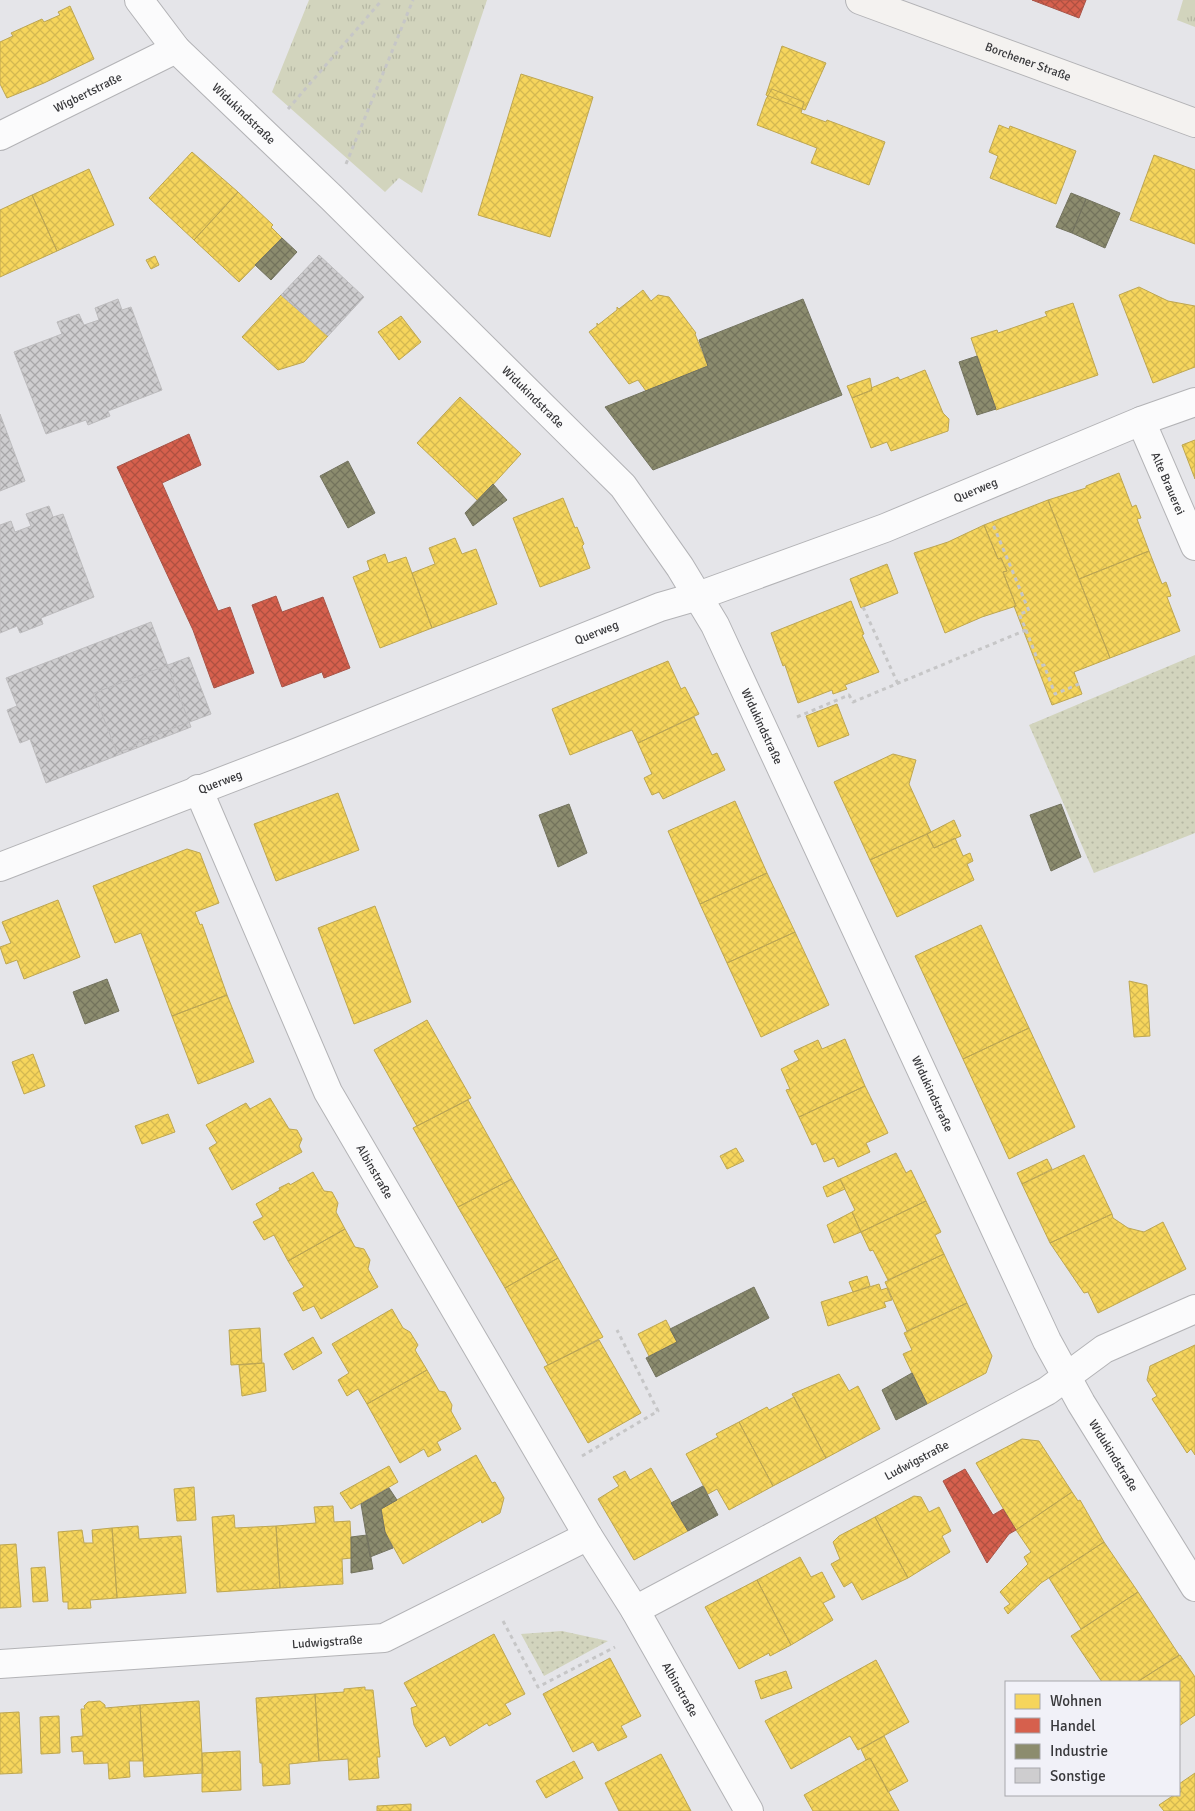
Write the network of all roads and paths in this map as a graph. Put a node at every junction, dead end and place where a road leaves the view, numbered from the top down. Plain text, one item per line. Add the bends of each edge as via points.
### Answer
1 (139, 0) edge
2 (382, 0) edge
3 (413, 0) edge
4 (860, 0) edge
5 (176, 49) junction
6 (1195, 123) edge
7 (266, 135) junction
8 (0, 136) edge
9 (332, 198) junction
10 (1195, 402) edge
11 (1141, 421) junction
12 (989, 516) dead end
13 (1195, 546) edge
14 (698, 596) junction
15 (864, 606) dead end
16 (1026, 630) junction
17 (898, 684) junction
18 (1079, 684) dead end
19 (764, 730) junction
20 (198, 789) junction
21 (0, 867) edge
22 (1195, 1309) edge
23 (618, 1330) dead end
24 (1067, 1375) junction
25 (581, 1456) dead end
26 (588, 1536) junction
27 (1195, 1587) edge
28 (635, 1610) junction
29 (503, 1621) dead end
30 (616, 1646) dead end
31 (0, 1664) edge
32 (749, 1811) edge

1 - 5 street, Widukindstraße
2 - 7 path
3 - 9 path
4 - 6 main road, Borchener Straße
5 - 7 street, Widukindstraße
5 - 8 street, Wigbertstraße
7 - 9 street, Widukindstraße
9 - 14 street, Widukindstraße via 623,486
10 - 11 street, Querweg
11 - 13 street, Alte Brauerei
11 - 14 street, Querweg via 885,528
12 - 16 path via 1029,611 1019,614
14 - 19 street, Widukindstraße
14 - 20 street, Querweg via 660,607
15 - 17 path
16 - 17 path
16 - 18 path via 1055,694
17 - 19 path via 853,702 849,695
19 - 24 street, Widukindstraße via 1043,1332
20 - 21 street, Querweg
20 - 26 street, Albinstraße via 328,1092
22 - 24 street, Ludwigstraße via 1104,1349
23 - 25 path via 658,1411
24 - 27 street, Widukindstraße via 1080,1403
24 - 28 street, Ludwigstraße via 1047,1391
26 - 28 street, Albinstraße
26 - 31 street, Ludwigstraße via 384,1638
28 - 32 street, Albinstraße
29 - 30 path via 538,1687

